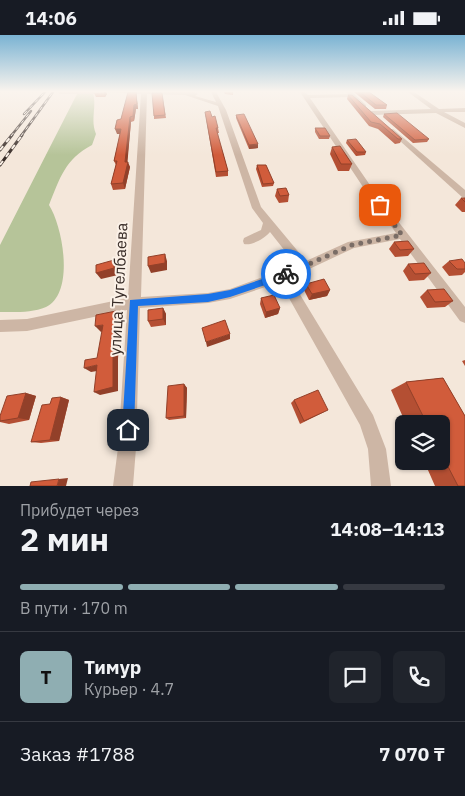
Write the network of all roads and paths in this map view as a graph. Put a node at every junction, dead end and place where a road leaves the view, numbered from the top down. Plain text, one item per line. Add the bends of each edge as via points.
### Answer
1 (143, 113) edge
2 (224, 113) edge
3 (318, 113) edge
4 (372, 113) edge
5 (441, 113) edge
6 (379, 119) edge
7 (386, 126) edge
8 (465, 126) edge
9 (465, 195) edge
10 (269, 221) junction
11 (402, 235) junction
12 (248, 241) dead end
13 (304, 267) junction
14 (282, 276) junction
15 (133, 303) junction
16 (465, 317) edge
17 (0, 326) edge
18 (123, 486) edge
19 (381, 486) edge

1 - 15 street, улица Тугелбаева
2 - 10 street via 254,200
3 - 11 street
4 - 6 street
5 - 8 street
7 - 9 street
10 - 12 street via 265,232
10 - 13 street
11 - 13 street via 352,245
11 - 16 street
13 - 14 street
14 - 15 street via 208,298
14 - 19 street via 367,421 377,449
15 - 17 street via 27,325
15 - 18 street, улица Тугелбаева

